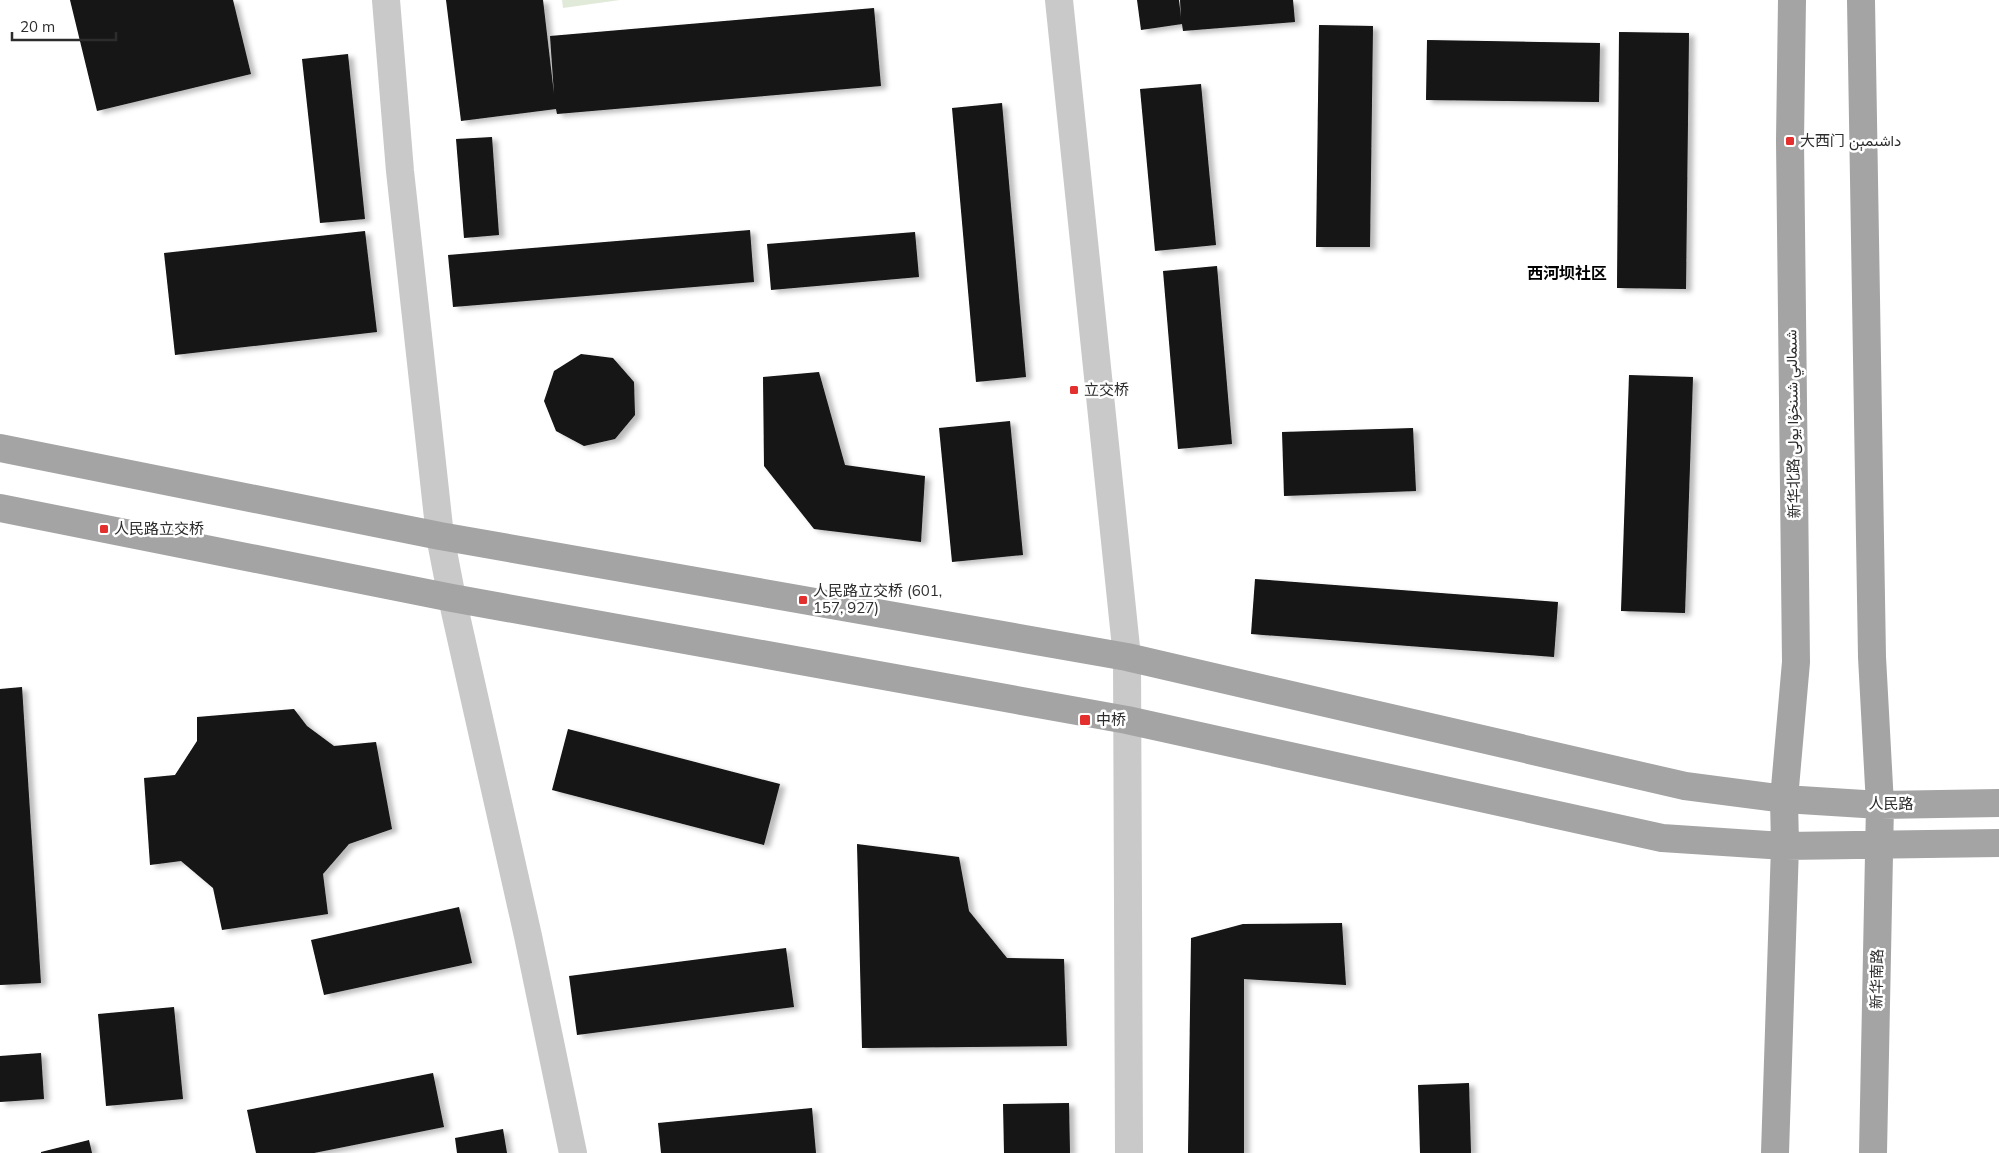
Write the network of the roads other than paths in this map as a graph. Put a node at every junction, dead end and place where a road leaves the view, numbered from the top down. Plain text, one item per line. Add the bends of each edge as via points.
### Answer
1 (386, 0) edge
2 (1059, 0) edge
3 (1792, 0) edge
4 (1861, 0) edge
5 (0, 448) edge
6 (0, 508) edge
7 (440, 536) junction
8 (452, 598) junction
9 (1127, 657) junction
10 (1127, 720) junction
11 (1784, 799) junction
12 (1999, 803) edge
13 (1880, 805) junction
14 (1999, 842) edge
15 (1880, 844) junction
16 (1785, 846) junction
17 (573, 1153) edge
18 (1129, 1153) edge
19 (1775, 1153) edge
20 (1873, 1153) edge

1 - 7 street via 400,170
2 - 9 street
3 - 11 main road, 新华北路 شىمالىي شىنخۇا يولى via 1790,141 1796,662
4 - 13 main road via 1872,648
5 - 7 main road, 人民路
6 - 8 main road
7 - 8 street
7 - 9 main road, 人民路
8 - 10 main road
8 - 17 street
9 - 10 street
9 - 11 main road, 人民路 via 1685,786
10 - 16 main road via 1662,838
10 - 18 street
11 - 13 main road, 人民路
11 - 16 main road, 新华北路 شىمالىي شىنخۇا يولى
12 - 13 main road, 人民路
13 - 15 main road, 新华南路
14 - 15 main road
15 - 16 main road
15 - 20 main road, 新华南路
16 - 19 main road

